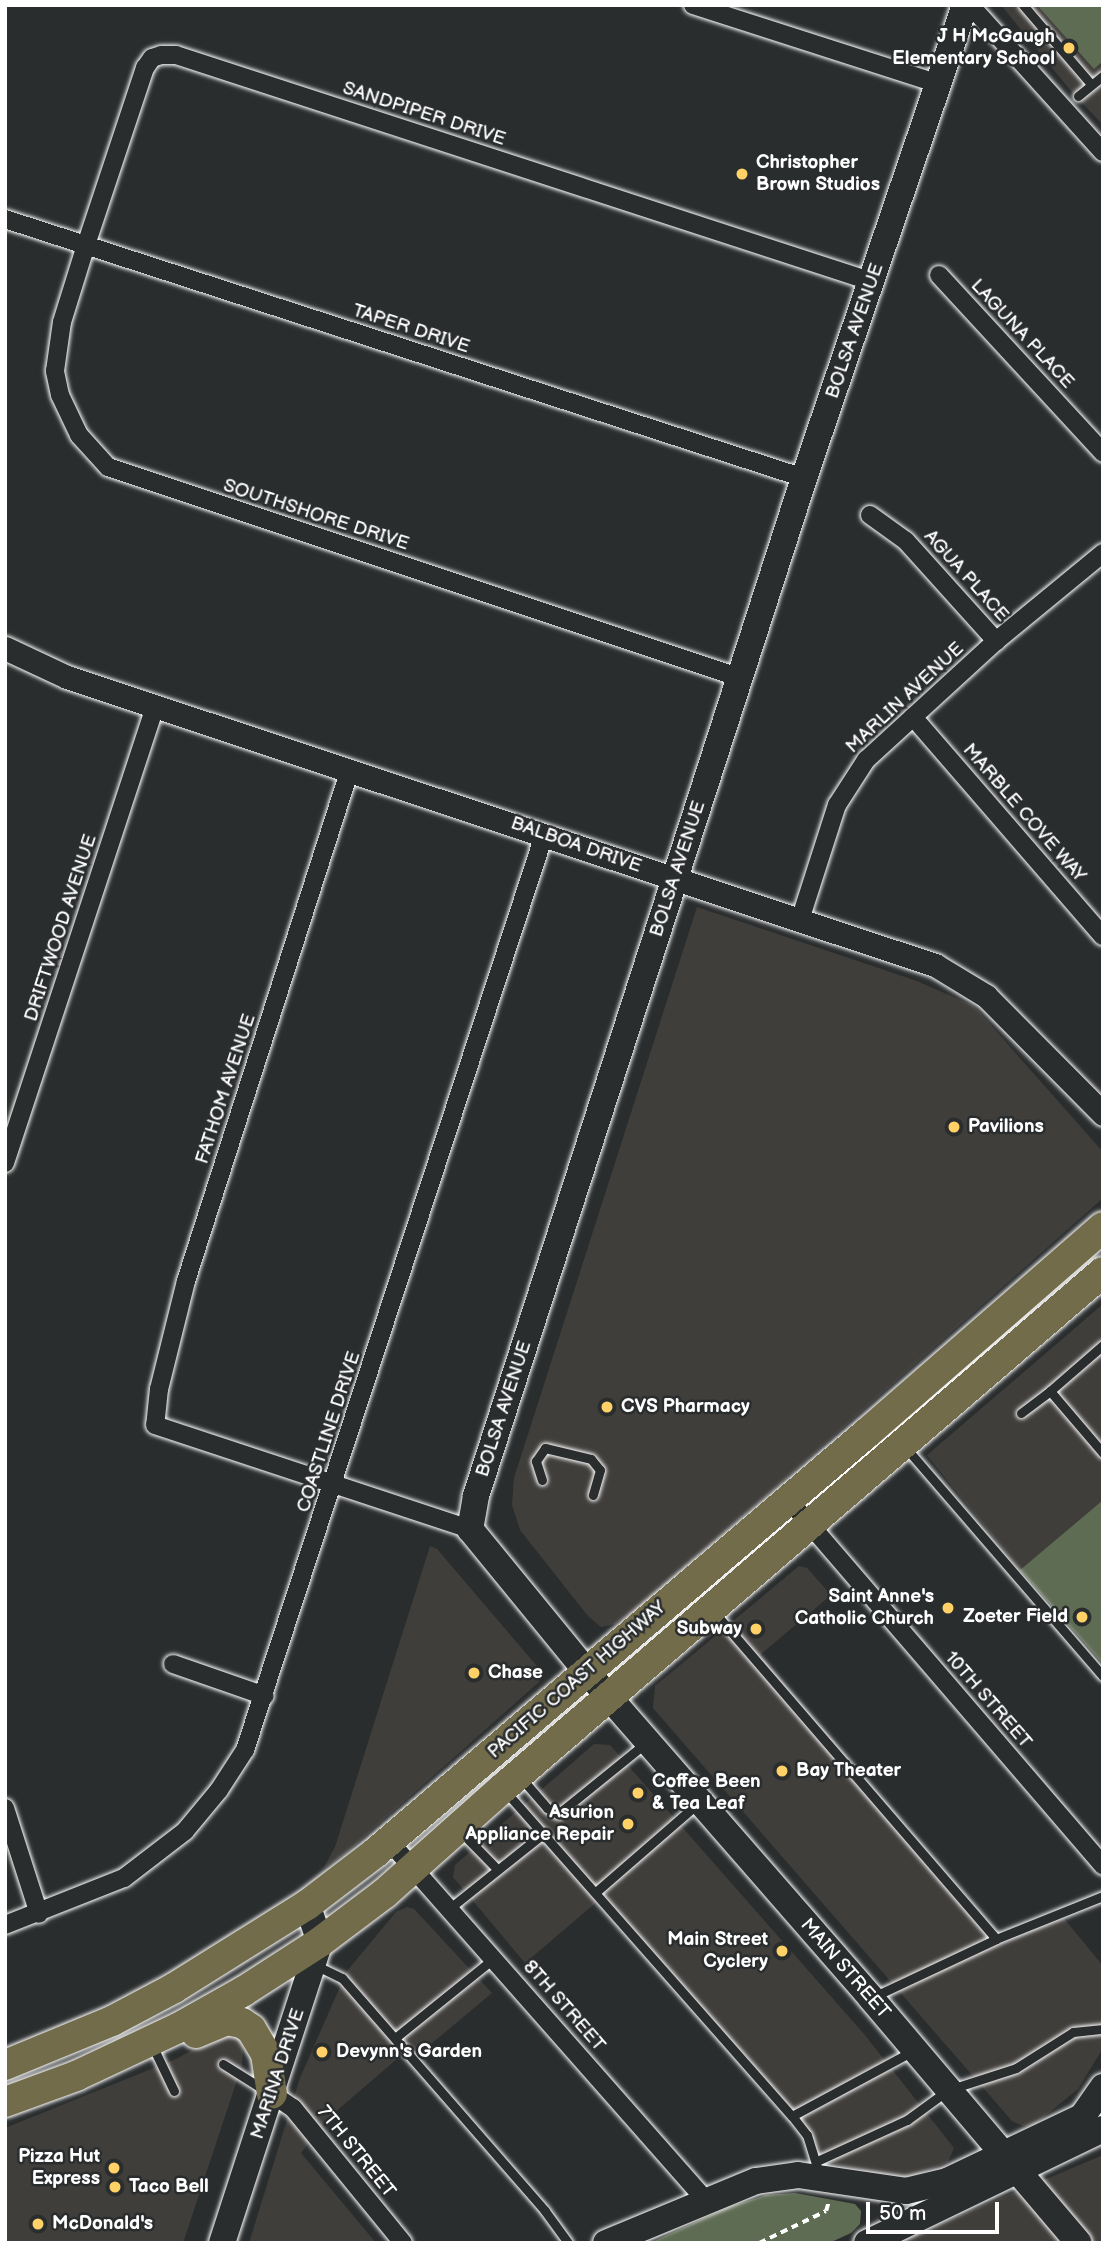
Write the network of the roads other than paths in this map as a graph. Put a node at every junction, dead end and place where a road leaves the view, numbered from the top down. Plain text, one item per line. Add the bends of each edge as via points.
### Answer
1 (693, 5) edge
2 (965, 5) edge
3 (970, 5) edge
4 (1023, 5) edge
5 (1103, 76) edge
6 (939, 84) junction
7 (1091, 85) junction
8 (1078, 96) dead end
9 (1103, 152) edge
10 (5, 219) edge
11 (86, 245) junction
12 (939, 275) dead end
13 (873, 282) junction
14 (1103, 453) edge
15 (804, 478) junction
16 (870, 515) dead end
17 (1103, 552) edge
18 (996, 641) junction
19 (5, 648) edge
20 (741, 678) junction
21 (155, 706) junction
22 (913, 717) junction
23 (350, 769) junction
24 (544, 835) junction
25 (674, 878) junction
26 (800, 919) junction
27 (1103, 936) edge
28 (1103, 1114) edge
29 (5, 1163) edge
30 (1103, 1227) edge
31 (1103, 1272) edge
32 (1103, 1345) edge
33 (1050, 1391) junction
34 (1021, 1413) dead end
35 (902, 1444) junction
36 (1103, 1453) edge
37 (542, 1480) dead end
38 (334, 1483) junction
39 (593, 1495) dead end
40 (787, 1498) junction
41 (811, 1525) junction
42 (470, 1529) junction
43 (712, 1608) junction
44 (173, 1664) dead end
45 (587, 1672) junction
46 (1103, 1676) edge
47 (265, 1696) junction
48 (609, 1697) junction
49 (648, 1741) junction
50 (510, 1782) junction
51 (701, 1801) junction
52 (5, 1808) edge
53 (458, 1828) junction
54 (544, 1833) junction
55 (389, 1841) junction
56 (1103, 1866) edge
57 (414, 1867) junction
58 (498, 1870) junction
59 (597, 1891) junction
60 (1103, 1896) edge
61 (307, 1905) junction
62 (450, 1908) junction
63 (39, 1914) junction
64 (5, 1925) edge
65 (996, 1939) junction
66 (317, 1953) junction
67 (494, 1958) junction
68 (871, 1997) junction
69 (1103, 2029) edge
70 (395, 2038) junction
71 (153, 2047) junction
72 (915, 2050) junction
73 (223, 2064) dead end
74 (5, 2065) edge
75 (1103, 2087) edge
76 (948, 2090) junction
77 (174, 2091) dead end
78 (272, 2094) junction
79 (5, 2102) edge
80 (792, 2116) junction
81 (1103, 2129) edge
82 (1009, 2163) junction
83 (830, 2180) junction
84 (705, 2199) junction
85 (897, 2236) edge
86 (222, 2243) edge
87 (403, 2243) edge
88 (568, 2243) edge
89 (606, 2243) edge
90 (861, 2243) edge
91 (867, 2243) edge
92 (1079, 2243) edge

1 - 6 street
2 - 6 main road, BOLSA AVENUE
3 - 9 street
4 - 7 lane
5 - 7 lane
6 - 13 main road, BOLSA AVENUE
7 - 8 lane
10 - 11 street, TAPER DRIVE
11 - 13 street, SANDPIPER DRIVE via 145,68 152,58 176,55
11 - 15 street, TAPER DRIVE
11 - 20 street, SOUTHSHORE DRIVE via 62,322 55,371 60,395 79,435 108,467
12 - 14 street, LAGUNA PLACE
13 - 15 main road, BOLSA AVENUE
15 - 20 main road, BOLSA AVENUE
16 - 18 street, AGUA PLACE via 906,541
17 - 18 street, MARLIN AVENUE
18 - 22 street, MARLIN AVENUE
19 - 21 street, BALBOA DRIVE via 67,677
20 - 25 main road, BOLSA AVENUE
21 - 23 street, BALBOA DRIVE
21 - 29 street, DRIFTWOOD AVENUE
22 - 26 street, MARLIN AVENUE via 849,782
22 - 27 street, MARBLE COVE WAY
23 - 24 street, BALBOA DRIVE
23 - 38 street, FATHOM AVENUE via 186,1281 159,1389 155,1425
24 - 25 street, BALBOA DRIVE
24 - 38 street, COASTLINE DRIVE
25 - 26 street, BALBOA DRIVE
25 - 42 main road, BOLSA AVENUE via 476,1496
26 - 28 street, BALBOA DRIVE via 906,954 964,980 986,996
30 - 40 highway, PACIFIC COAST HIGHWAY
31 - 35 highway, PACIFIC COAST HIGHWAY
32 - 33 lane
33 - 34 lane
33 - 36 lane
35 - 41 highway, PACIFIC COAST HIGHWAY
35 - 46 lane
37 - 39 lane via 536,1461 545,1448 591,1459 600,1470
38 - 42 street
38 - 47 street, COASTLINE DRIVE
40 - 41 street, 10TH STREET
40 - 45 highway, PACIFIC COAST HIGHWAY
41 - 43 highway, PACIFIC COAST HIGHWAY
41 - 56 street, 10TH STREET
42 - 45 main road
43 - 48 highway, PACIFIC COAST HIGHWAY
43 - 65 lane
44 - 47 street
45 - 48 main road
45 - 55 highway, PACIFIC COAST HIGHWAY
47 - 63 street, COASTLINE DRIVE via 245,1750 186,1831 124,1878
48 - 49 main road, MAIN STREET
48 - 50 highway, PACIFIC COAST HIGHWAY
49 - 50 lane via 558,1814
49 - 51 main road, MAIN STREET
50 - 53 highway, PACIFIC COAST HIGHWAY
50 - 54 lane
51 - 59 lane
51 - 68 main road, MAIN STREET
52 - 63 street
53 - 57 highway, PACIFIC COAST HIGHWAY
53 - 58 lane
54 - 58 lane
54 - 59 lane
55 - 57 street, 8TH STREET
55 - 61 highway, PACIFIC COAST HIGHWAY
57 - 62 street, 8TH STREET
57 - 66 highway, PACIFIC COAST HIGHWAY
58 - 62 lane
59 - 80 lane
60 - 65 lane
61 - 66 main road
61 - 74 highway, PACIFIC COAST HIGHWAY via 112,2021
62 - 67 street, 8TH STREET
63 - 64 street, COASTLINE DRIVE
65 - 68 lane
66 - 70 lane
66 - 71 highway, PACIFIC COAST HIGHWAY
66 - 78 main road, MARINA DRIVE
67 - 70 lane
67 - 84 street, 8TH STREET
68 - 72 main road, MAIN STREET
69 - 76 lane via 1073,2032 1016,2068
70 - 88 lane
71 - 77 lane
71 - 78 highway via 219,2022 242,2023 259,2039 266,2054
71 - 79 highway, PACIFIC COAST HIGHWAY
72 - 76 main road, MAIN STREET
72 - 80 lane
73 - 78 lane
75 - 82 main road via 1082,2117
76 - 82 main road, MAIN STREET
76 - 83 lane
78 - 86 main road, MARINA DRIVE
78 - 87 street, 7TH STREET via 293,2108
80 - 83 lane
81 - 82 main road
82 - 83 main road via 919,2189 893,2191
82 - 85 main road
82 - 92 main road, MAIN STREET
83 - 84 main road via 798,2175 756,2180
83 - 90 main road via 866,2190 880,2207 878,2224
84 - 89 main road
85 - 91 main road

